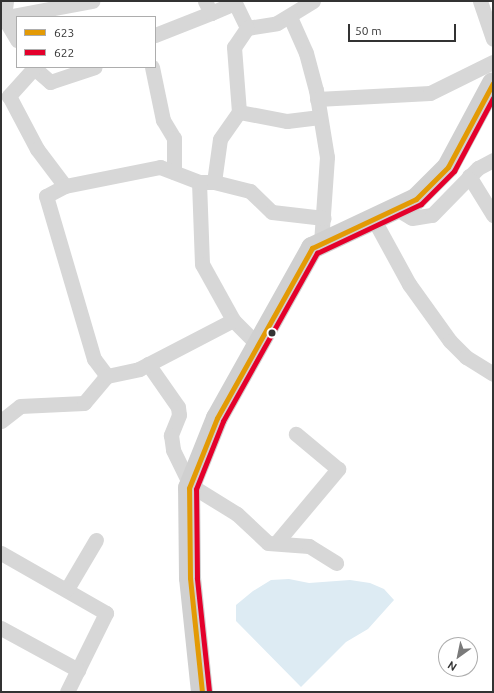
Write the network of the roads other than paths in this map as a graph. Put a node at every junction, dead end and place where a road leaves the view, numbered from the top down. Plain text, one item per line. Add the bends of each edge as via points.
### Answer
1 (6, 1) edge
2 (92, 1) edge
3 (313, 1) edge
4 (480, 1) edge
5 (208, 7) edge
6 (290, 17) junction
7 (3, 18) edge
8 (247, 28) junction
9 (156, 34) edge
10 (16, 38) edge
11 (493, 39) edge
12 (493, 62) edge
13 (33, 68) edge
14 (35, 68) edge
15 (92, 68) edge
16 (152, 68) edge
17 (493, 83) edge
18 (317, 99) junction
19 (238, 112) junction
20 (320, 117) junction
21 (493, 160) edge
22 (174, 172) junction
23 (469, 176) junction
24 (207, 182) junction
25 (65, 186) junction
26 (397, 209) junction
27 (493, 215) edge
28 (324, 218) junction
29 (374, 220) junction
30 (321, 243) junction
31 (233, 320) junction
32 (256, 343) junction
33 (148, 364) junction
34 (493, 374) edge
35 (107, 376) junction
36 (1, 421) edge
37 (296, 434) dead end
38 (190, 485) junction
39 (96, 540) dead end
40 (276, 543) junction
41 (1, 553) edge
42 (336, 563) dead end
43 (67, 589) junction
44 (1, 628) edge
45 (78, 670) junction
46 (67, 692) edge
47 (202, 692) edge

1 - 7 street
2 - 7 street
3 - 6 street
4 - 11 street
5 - 8 street via 235,3
5 - 9 street
6 - 8 street
6 - 18 street via 306,53
7 - 10 street
8 - 19 street via 234,47
12 - 18 street via 430,93
13 - 25 street via 9,96 37,149
14 - 15 street via 50,82
16 - 22 street via 163,120 174,138
17 - 26 street via 448,167 416,199
18 - 20 street
19 - 20 street via 287,121
19 - 24 street via 220,139
20 - 28 street via 327,157
21 - 23 street
22 - 24 street
22 - 25 street via 145,168
23 - 26 street via 432,215 412,218
23 - 27 street
24 - 28 street via 250,191 272,212
24 - 31 street via 202,264
25 - 35 street via 46,196 94,359
26 - 29 street
28 - 30 street
29 - 30 street
29 - 34 street via 409,284 450,341 466,357
30 - 32 street via 307,255
31 - 32 street
31 - 33 street
32 - 38 street via 217,418
33 - 35 street
33 - 38 street via 178,407 179,415 171,435 172,450
35 - 36 street via 84,403 20,406
37 - 40 street via 338,469
38 - 40 street via 237,514 268,543
38 - 47 street via 190,578
39 - 43 street
40 - 42 street via 309,546
41 - 43 street
43 - 45 street via 106,613
44 - 45 street
45 - 46 street

